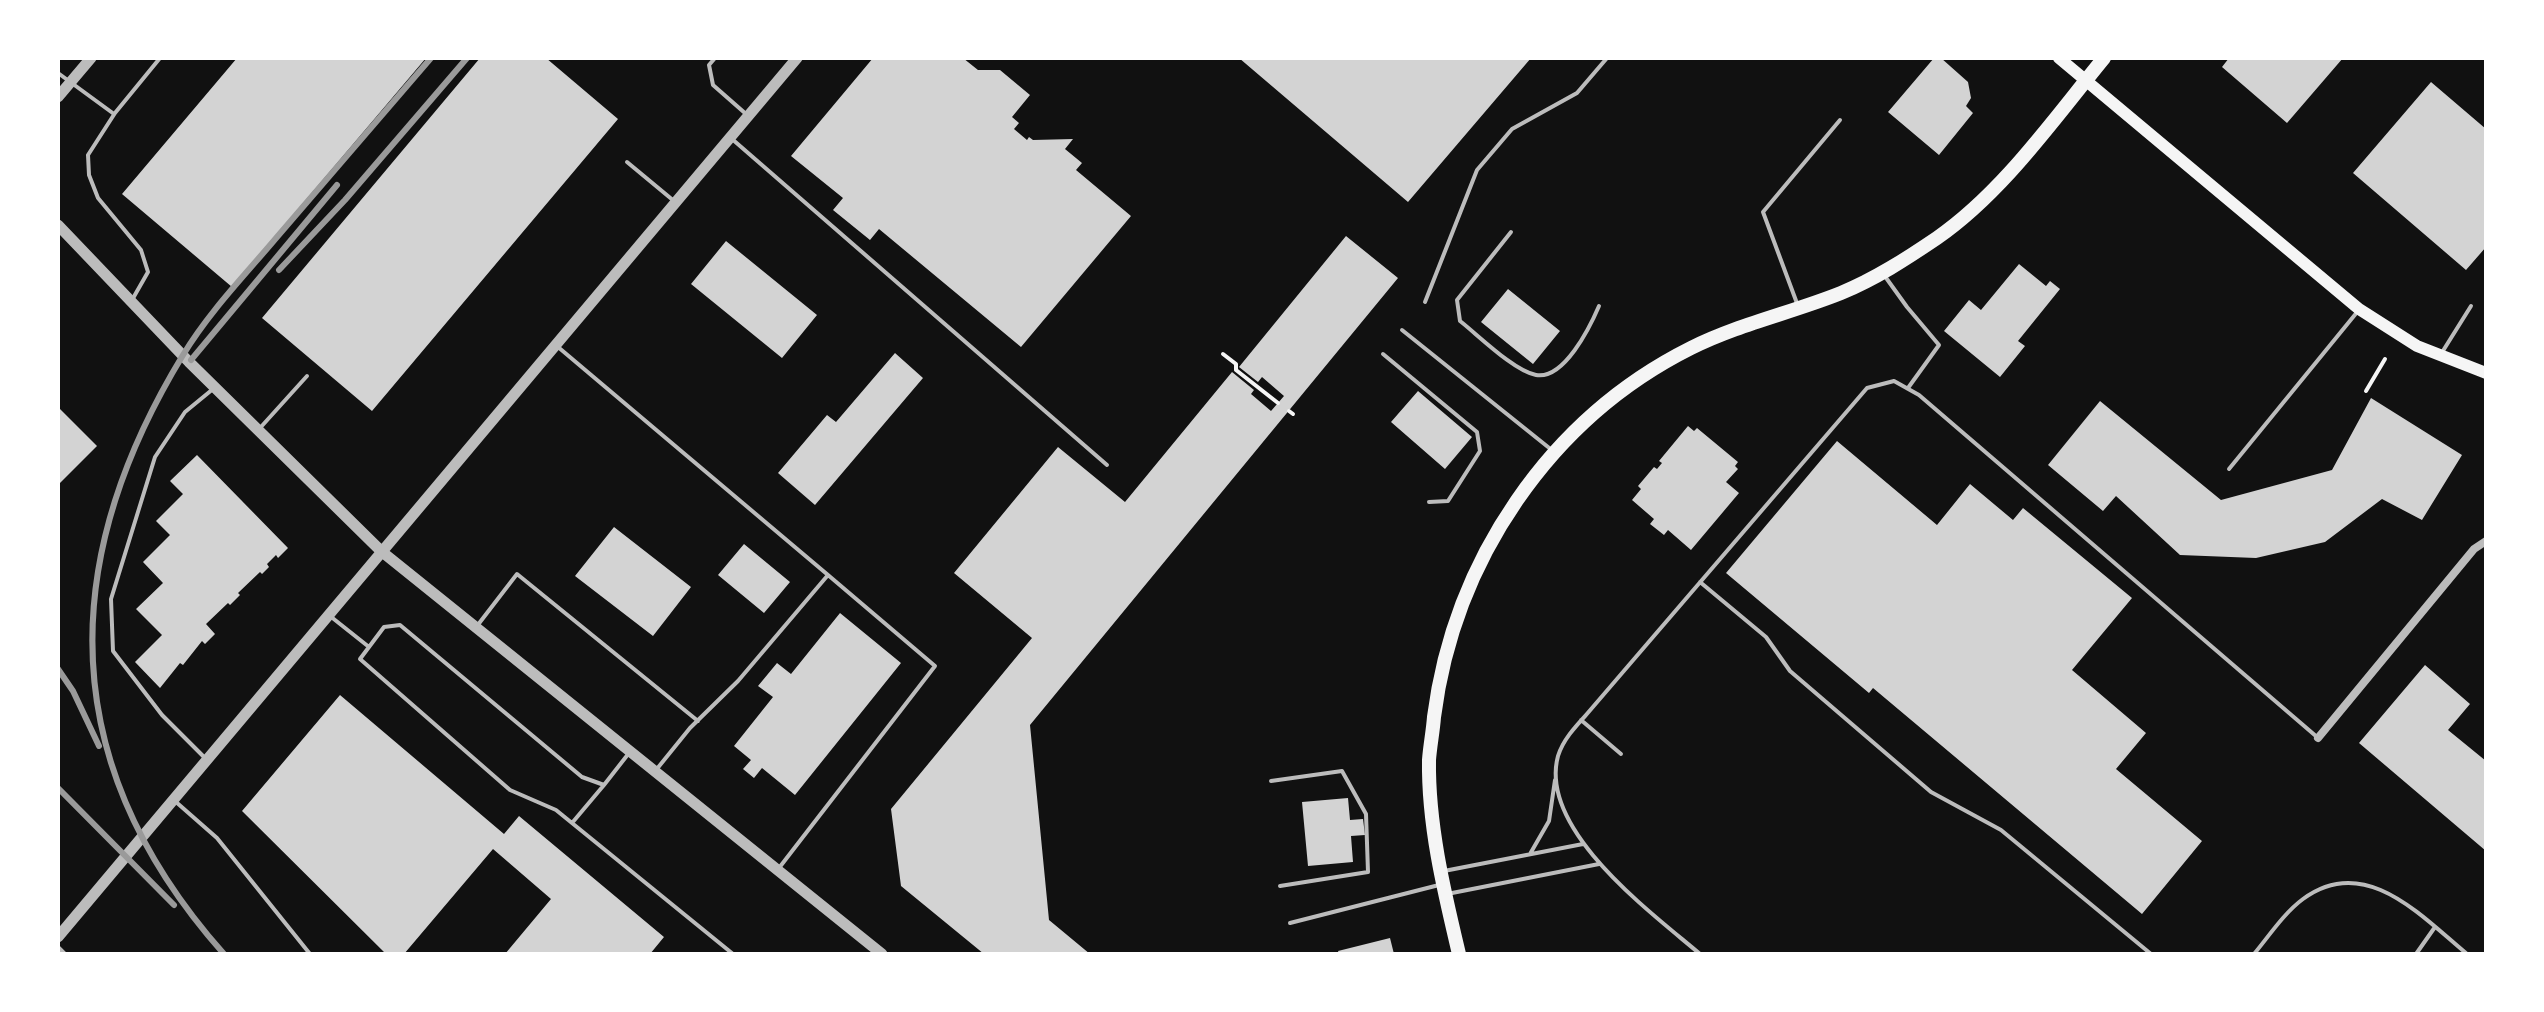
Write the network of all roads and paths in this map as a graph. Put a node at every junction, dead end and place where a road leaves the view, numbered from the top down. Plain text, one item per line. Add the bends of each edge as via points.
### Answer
1 (91, 58) edge
2 (160, 58) edge
3 (715, 58) edge
4 (797, 58) edge
5 (1607, 58) edge
6 (2059, 58) edge
7 (2104, 58) edge
8 (58, 73) edge
9 (2085, 81) junction
10 (70, 83) junction
11 (58, 97) edge
12 (114, 114) junction
13 (749, 116) junction
14 (1840, 120) dead end
15 (731, 138) junction
16 (627, 162) dead end
17 (676, 203) junction
18 (58, 225) edge
19 (1511, 232) dead end
20 (1883, 273) junction
21 (130, 302) junction
22 (1425, 302) dead end
23 (1599, 306) dead end
24 (2471, 306) dead end
25 (1799, 308) junction
26 (2359, 309) junction
27 (1402, 330) dead end
28 (555, 345) junction
29 (1223, 354) dead end
30 (1383, 354) dead end
31 (2439, 356) junction
32 (2385, 359) dead end
33 (2486, 373) edge
34 (307, 376) dead end
35 (215, 388) junction
36 (1908, 388) junction
37 (2366, 391) dead end
38 (1278, 403) dead end
39 (258, 430) junction
40 (1554, 453) junction
41 (1107, 465) dead end
42 (2229, 469) dead end
43 (1429, 502) dead end
44 (2486, 541) edge
45 (381, 551) junction
46 (828, 575) junction
47 (1700, 582) junction
48 (329, 615) junction
49 (475, 627) junction
50 (369, 647) junction
51 (1581, 720) junction
52 (698, 721) junction
53 (2318, 738) joint
54 (630, 752) junction
55 (1621, 754) dead end
56 (207, 760) junction
57 (655, 771) junction
58 (1555, 778) junction
59 (1271, 781) dead end
60 (604, 785) junction
61 (174, 800) junction
62 (572, 823) junction
63 (1583, 844) junction
64 (1530, 854) junction
65 (1600, 864) junction
66 (777, 870) junction
67 (1442, 883) junction
68 (1280, 886) dead end
69 (1290, 923) dead end
70 (2435, 927) junction
71 (58, 937) edge
72 (58, 947) edge
73 (65, 954) edge
74 (310, 954) edge
75 (733, 954) edge
76 (882, 954) edge
77 (1459, 954) edge
78 (1700, 954) edge
79 (2151, 954) edge
80 (2254, 954) edge
81 (2416, 954) edge
82 (2467, 954) edge

1 - 10 street
2 - 12 lane
3 - 13 lane via 709,65 713,85
4 - 13 street
5 - 22 lane via 1577,93 1512,129 1477,170
6 - 9 main road
7 - 9 main road
8 - 10 lane
9 - 20 main road via 1965,215
9 - 26 main road
10 - 11 street
10 - 12 lane
12 - 21 lane via 88,155 89,175 98,198 145,259 148,272
13 - 15 street
14 - 25 lane via 1763,212
15 - 17 street
15 - 41 lane
16 - 17 lane
17 - 28 street
18 - 21 street
19 - 23 lane via 1457,300 1460,321 1537,376 1555,371 1586,335
20 - 25 main road
20 - 36 lane via 1939,345
21 - 35 street
24 - 31 lane
25 - 40 main road via 1732,330 1647,374 1610,400
26 - 31 main road
26 - 42 lane
27 - 40 lane
28 - 45 street
28 - 46 lane
29 - 38 path
30 - 43 lane via 1477,432 1480,451 1448,501
31 - 33 main road
32 - 37 path
34 - 39 lane
35 - 39 street
35 - 56 lane via 185,412 155,457 111,599 113,651 162,715
36 - 47 lane via 1894,381 1867,388
36 - 53 lane
39 - 45 street
40 - 67 main road via 1505,516 1481,560 1445,654 1429,760
44 - 53 street
45 - 48 street
45 - 49 street
46 - 52 lane
46 - 66 lane via 935,666
47 - 51 lane
47 - 79 lane via 1766,637 1790,671 1931,792 2001,830
48 - 50 lane
48 - 56 street
49 - 52 lane via 517,574
49 - 54 street
50 - 60 lane via 384,627 400,625 582,777
50 - 62 lane via 360,659 510,790
51 - 55 lane
51 - 58 lane via 1559,754
52 - 57 lane
54 - 57 street
54 - 60 lane
56 - 61 street
57 - 66 street
58 - 63 lane
58 - 64 lane via 1549,821
59 - 68 lane via 1342,771 1366,814 1368,872
60 - 62 lane
61 - 71 street
61 - 74 lane via 217,838
62 - 75 lane
63 - 64 lane
63 - 65 lane
64 - 67 lane
65 - 67 lane
65 - 78 lane
66 - 76 street
67 - 69 lane
67 - 77 main road
70 - 80 lane via 2393,894 2334,883 2303,899
70 - 81 lane
70 - 82 lane
72 - 73 lane

